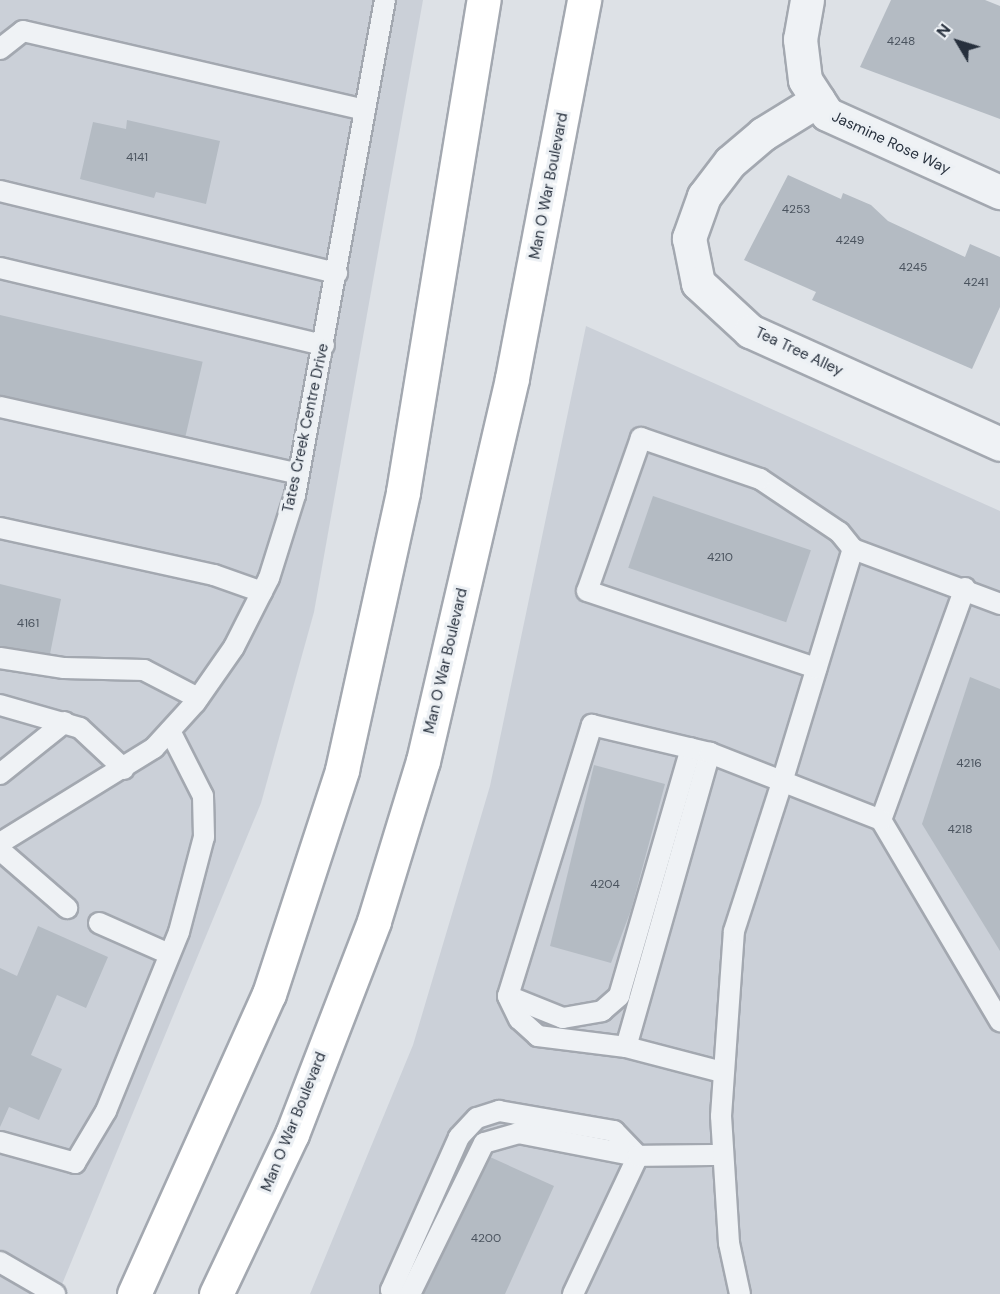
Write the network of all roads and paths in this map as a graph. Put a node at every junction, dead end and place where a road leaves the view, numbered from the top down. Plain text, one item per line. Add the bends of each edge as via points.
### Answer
1 (385, 0) edge
2 (484, 0) edge
3 (584, 0) edge
4 (807, 0) edge
5 (0, 49) edge
6 (818, 100) junction
7 (365, 110) junction
8 (0, 191) edge
9 (1000, 192) edge
10 (0, 268) edge
11 (337, 273) junction
12 (324, 345) junction
13 (0, 407) edge
14 (1000, 444) edge
15 (299, 474) junction
16 (0, 528) edge
17 (853, 549) junction
18 (965, 588) junction
19 (262, 592) junction
20 (1000, 604) edge
21 (0, 658) edge
22 (816, 668) junction
23 (198, 698) junction
24 (0, 705) edge
25 (65, 722) junction
26 (170, 731) junction
27 (700, 750) junction
28 (124, 769) junction
29 (0, 774) edge
30 (782, 782) junction
31 (881, 820) junction
32 (0, 843) edge
33 (0, 850) edge
34 (67, 908) dead end
35 (99, 923) dead end
36 (169, 954) junction
37 (508, 996) junction
38 (1000, 1021) edge
39 (626, 1047) junction
40 (722, 1072) junction
41 (0, 1142) edge
42 (722, 1155) junction
43 (638, 1156) junction
44 (0, 1262) edge
45 (55, 1294) edge
46 (134, 1294) edge
47 (216, 1294) edge
48 (394, 1294) edge
49 (410, 1294) edge
50 (573, 1294) edge
51 (738, 1294) edge

1 - 7 lane, Tates Creek Centre Drive
2 - 46 main road via 403,492 342,770 269,994 218,1117
3 - 47 main road, Man O War Boulevard via 512,378 423,761 374,921 292,1134
4 - 6 street, Jasmine Rose Way via 800,39 805,80
5 - 7 lane via 23,31
6 - 9 street, Jasmine Rose Way via 827,114 869,136
6 - 14 street, Tea Tree Alley via 763,134 730,162 704,196 689,238 698,282 750,331
7 - 11 lane, Tates Creek Centre Drive
8 - 11 lane
10 - 12 lane
11 - 12 lane, Tates Creek Centre Drive
12 - 15 lane, Tates Creek Centre Drive
13 - 15 lane
15 - 19 lane, Tates Creek Centre Drive
16 - 19 lane via 214,575
17 - 18 lane
17 - 22 lane
17 - 22 lane via 839,532 759,479 642,438 587,591
18 - 20 lane
18 - 31 lane
19 - 23 lane, Tates Creek Centre Drive via 234,647
21 - 23 lane via 64,668 144,670
22 - 30 lane
23 - 26 lane, Tates Creek Centre Drive
24 - 25 lane
25 - 28 lane via 98,742
25 - 29 lane
26 - 28 lane, Tates Creek Centre Drive
26 - 36 lane via 203,796 204,837
27 - 30 lane
27 - 37 lane via 619,996 602,1011 562,1018
27 - 37 lane via 592,725
27 - 39 lane
28 - 32 lane, Tates Creek Centre Drive
30 - 31 lane
30 - 40 lane via 734,931
31 - 38 lane
33 - 34 lane
35 - 36 lane
36 - 41 lane via 83,1157 63,1163
37 - 39 lane via 519,1019 538,1036
39 - 40 lane
40 - 42 lane
42 - 43 lane
42 - 51 lane via 729,1243
43 - 48 lane via 614,1131 499,1111 477,1118 459,1137 390,1290
43 - 49 lane via 518,1133 484,1143
43 - 50 lane
44 - 45 lane

